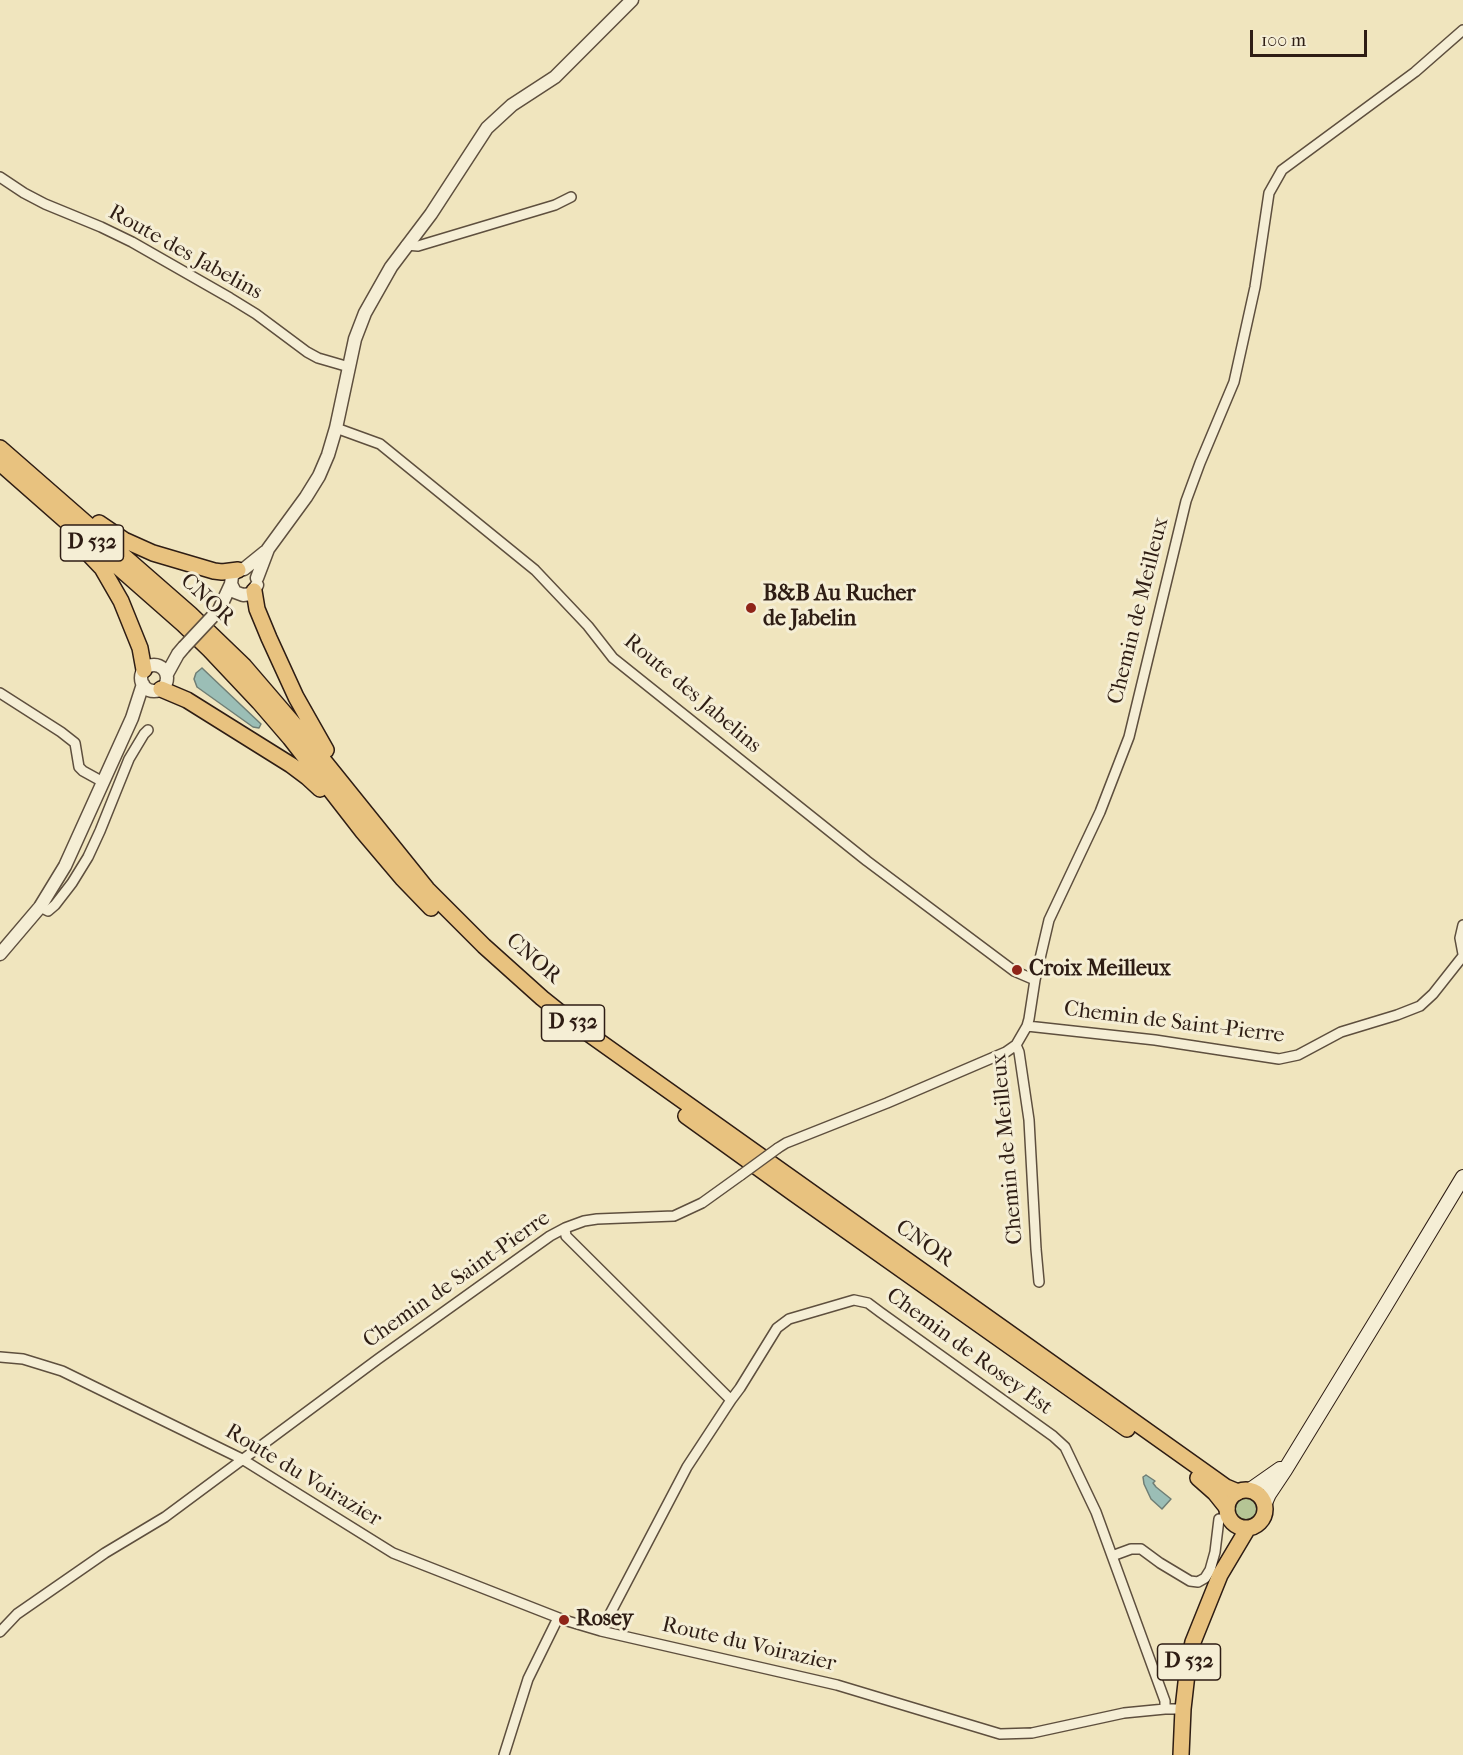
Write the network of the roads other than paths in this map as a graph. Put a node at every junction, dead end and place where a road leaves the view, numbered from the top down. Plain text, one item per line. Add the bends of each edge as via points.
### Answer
1 (632, 0) edge
2 (1463, 30) edge
3 (0, 177) edge
4 (571, 197) dead end
5 (406, 245) junction
6 (349, 367) junction
7 (336, 428) junction
8 (0, 443) edge
9 (0, 448) edge
10 (0, 463) edge
11 (18, 478) junction
12 (268, 549) junction
13 (238, 574) junction
14 (251, 588) junction
15 (216, 612) junction
16 (153, 673) junction
17 (158, 690) junction
18 (0, 693) edge
19 (132, 718) junction
20 (148, 730) dead end
21 (103, 782) junction
22 (379, 830) junction
23 (402, 878) junction
24 (39, 907) junction
25 (1463, 925) edge
26 (0, 954) edge
27 (1463, 955) edge
28 (1035, 980) junction
29 (1027, 1026) junction
30 (1016, 1045) junction
31 (1463, 1177) edge
32 (1463, 1195) edge
33 (565, 1228) junction
34 (1040, 1282) dead end
35 (1384, 1308) junction
36 (0, 1357) edge
37 (731, 1400) junction
38 (1296, 1452) junction
39 (242, 1459) junction
40 (1244, 1491) junction
41 (1265, 1503) junction
42 (1225, 1516) junction
43 (1248, 1528) junction
44 (1112, 1556) junction
45 (1220, 1575) junction
46 (558, 1618) junction
47 (601, 1631) junction
48 (0, 1632) edge
49 (1165, 1709) junction
50 (1183, 1709) junction
51 (504, 1755) edge
52 (1181, 1755) edge

1 - 5 street via 555,77 512,105 487,128
2 - 28 street, Chemin de Meilleux via 1415,72 1282,170 1269,193 1255,287 1234,382 1186,501 1129,737 1100,812 1049,920
3 - 6 street, Route des Jabelins via 45,204 132,242 256,314 318,358
4 - 5 street via 418,246
5 - 6 street via 365,313
6 - 7 street
7 - 12 street via 319,476
7 - 28 street, Route des Jabelins via 380,444 535,570 613,658 867,861 1014,971
8 - 13 main road via 124,540 191,565
9 - 22 main road, CNOR / D 532 via 244,666
10 - 11 main road, CNOR / D 532
11 - 16 main road via 102,568
11 - 23 main road, CNOR / D 532 via 216,657 290,738
12 - 13 street
12 - 14 street
13 - 14 street via 252,572
13 - 14 street via 235,592
13 - 15 street
14 - 15 street
14 - 22 main road via 296,697
15 - 16 street, bridge
16 - 17 street via 167,683
16 - 17 street via 146,688
16 - 19 street
17 - 19 street
17 - 23 main road via 187,700 307,777
18 - 21 street via 75,743 79,767
19 - 21 street
20 - 24 street via 129,759 100,831 72,883 48,911
21 - 24 street via 65,866
22 - 40 main road, CNOR / D 532 via 451,915 572,1022 1226,1487
23 - 42 main road, CNOR / D 532 via 479,955 566,1030 1200,1479 1215,1493
24 - 26 street
25 - 27 street
27 - 29 street, Chemin de Saint-Pierre via 1420,1006 1341,1032 1298,1055 1279,1059
28 - 29 street, Chemin de Meilleux
29 - 30 street, Chemin de Meilleux
30 - 33 street, Chemin de Saint-Pierre, bridge via 786,1143 702,1203 674,1216 597,1219
30 - 34 street, Chemin de Meilleux via 1029,1120
31 - 35 main road
32 - 35 main road
33 - 37 street via 566,1236
33 - 39 street, Chemin de Saint-Pierre
35 - 38 main road
36 - 39 street, Route du Voirazier via 23,1359 62,1371
37 - 44 street, Chemin de Rosey Est via 785,1321 854,1300 868,1304 1061,1443 1096,1512
37 - 47 street, Chemin de Rosey Est via 687,1467
38 - 40 main road via 1257,1487
38 - 41 main road
39 - 46 street, Route du Voirazier via 393,1553
39 - 48 street, Chemin de Saint-Pierre via 165,1518 105,1553 17,1614
40 - 41 main road via 1257,1493
40 - 42 main road via 1228,1502
41 - 43 main road via 1263,1519
42 - 43 main road
42 - 44 street via 1210,1570 1198,1582 1190,1581 1141,1549 1131,1548
42 - 45 main road, D 532 via 1230,1535
43 - 45 main road, D 532
44 - 49 street, Chemin de Rosey Est
45 - 50 main road, D 532 via 1193,1642
46 - 47 street, Route du Voirazier
46 - 51 street via 528,1679
47 - 49 street, Route du Voirazier via 837,1684 1000,1734 1032,1733 1124,1713
49 - 50 street, Route du Voirazier
50 - 52 main road, D 532

